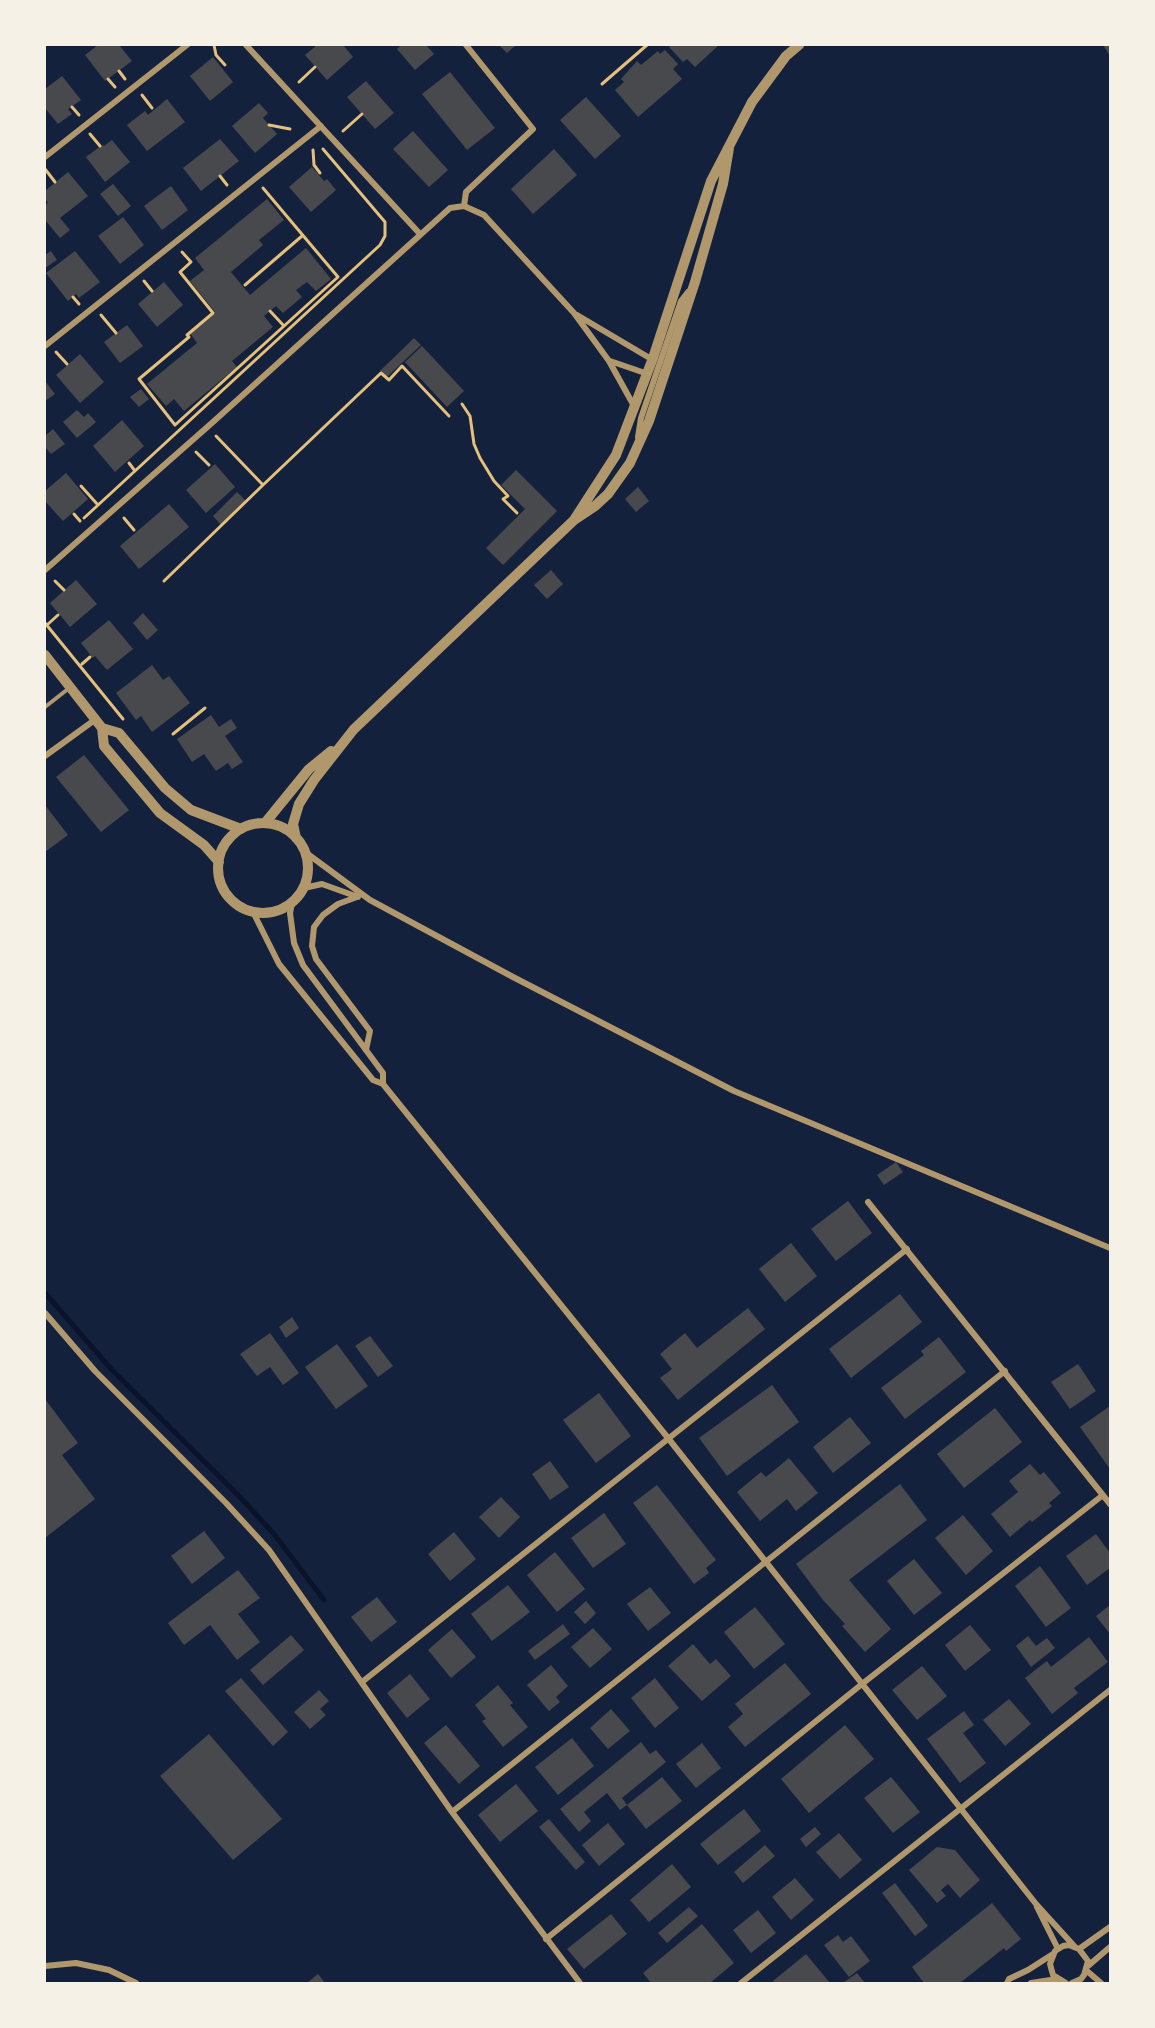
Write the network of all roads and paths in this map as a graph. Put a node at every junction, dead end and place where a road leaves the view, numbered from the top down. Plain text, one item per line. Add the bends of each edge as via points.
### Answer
1 (187, 45) edge
2 (214, 45) edge
3 (246, 45) edge
4 (465, 45) edge
5 (647, 45) edge
6 (799, 45) edge
7 (225, 65) dead end
8 (315, 67) dead end
9 (119, 71) dead end
10 (108, 79) dead end
11 (125, 79) dead end
12 (298, 82) dead end
13 (602, 84) dead end
14 (115, 87) dead end
15 (141, 93) dead end
16 (72, 107) dead end
17 (152, 108) dead end
18 (362, 114) dead end
19 (79, 115) dead end
20 (269, 125) dead end
21 (321, 126) junction
22 (290, 129) dead end
23 (343, 131) dead end
24 (90, 134) dead end
25 (100, 146) dead end
26 (729, 148) junction
27 (323, 149) dead end
28 (313, 150) dead end
29 (45, 157) edge
30 (45, 169) edge
31 (320, 173) dead end
32 (220, 176) dead end
33 (56, 182) dead end
34 (228, 185) dead end
35 (264, 189) dead end
36 (464, 206) junction
37 (420, 234) junction
38 (302, 236) junction
39 (181, 250) dead end
40 (143, 281) dead end
41 (695, 282) junction
42 (245, 285) dead end
43 (152, 291) dead end
44 (73, 297) dead end
45 (315, 298) junction
46 (319, 303) junction
47 (79, 304) dead end
48 (270, 310) dead end
49 (574, 313) junction
50 (101, 315) dead end
51 (284, 326) junction
52 (116, 333) dead end
53 (45, 346) edge
54 (56, 352) dead end
55 (653, 358) junction
56 (609, 361) junction
57 (68, 364) dead end
58 (658, 371) junction
59 (647, 375) junction
60 (462, 404) dead end
61 (634, 406) junction
62 (449, 416) dead end
63 (175, 425) junction
64 (179, 430) junction
65 (214, 434) dead end
66 (636, 450) junction
67 (196, 452) dead end
68 (129, 463) dead end
69 (208, 465) dead end
70 (135, 471) junction
71 (263, 485) junction
72 (81, 486) dead end
73 (98, 505) junction
74 (517, 513) dead end
75 (74, 514) dead end
76 (123, 518) dead end
77 (574, 520) junction
78 (80, 521) junction
79 (74, 527) dead end
80 (134, 531) dead end
81 (45, 570) edge
82 (55, 581) dead end
83 (164, 581) dead end
84 (64, 590) dead end
85 (58, 615) dead end
86 (46, 624) edge
87 (45, 655) edge
88 (90, 657) dead end
89 (82, 664) dead end
90 (70, 687) junction
91 (45, 707) edge
92 (205, 708) dead end
93 (99, 724) junction
94 (129, 727) dead end
95 (172, 734) dead end
96 (349, 735) junction
97 (45, 756) edge
98 (265, 823) junction
99 (241, 829) junction
100 (296, 838) junction
101 (305, 852) junction
102 (219, 862) junction
103 (304, 888) junction
104 (357, 897) junction
105 (370, 900) junction
106 (292, 903) junction
107 (253, 912) junction
108 (366, 1050) junction
109 (383, 1084) junction
110 (868, 1202) dead end
111 (1110, 1248) edge
112 (907, 1249) junction
113 (45, 1313) edge
114 (1005, 1371) junction
115 (668, 1438) junction
116 (1103, 1495) junction
117 (1110, 1504) edge
118 (764, 1562) junction
119 (362, 1682) junction
120 (862, 1684) junction
121 (1110, 1690) edge
122 (961, 1809) junction
123 (452, 1812) junction
124 (1036, 1904) junction
125 (1110, 1927) edge
126 (546, 1939) junction
127 (1110, 1947) edge
128 (1077, 1948) junction
129 (1056, 1951) junction
130 (45, 1966) edge
131 (1087, 1968) junction
132 (1057, 1979) junction
133 (136, 1983) edge
134 (580, 1983) edge
135 (741, 1983) edge
136 (1007, 1983) edge
137 (1031, 1983) edge
138 (1066, 1983) edge
139 (1072, 1983) edge
140 (1101, 1983) edge

1 - 29 street
2 - 7 path via 216,55
3 - 21 street
4 - 36 street via 533,129 466,192
5 - 13 path
6 - 26 street via 786,56 752,102
8 - 12 path
9 - 11 path
10 - 14 path
15 - 17 path
16 - 19 path
18 - 23 path
20 - 22 path
21 - 37 street
21 - 53 street
24 - 25 path
26 - 41 street via 723,184
26 - 55 street via 711,181
27 - 46 path via 385,222 385,236
28 - 31 path via 314,165
30 - 33 path
32 - 34 path
35 - 38 path
36 - 37 street via 450,208
36 - 49 street via 484,215
37 - 81 street
38 - 42 path
38 - 45 path via 338,277
39 - 63 path via 191,262 180,272 213,313 139,380
40 - 43 path
41 - 58 street via 681,301
41 - 66 street
44 - 47 path
45 - 46 path
45 - 51 path
46 - 64 path
48 - 51 path
49 - 55 street
49 - 56 street
50 - 52 path
51 - 63 path
54 - 57 path
55 - 58 street
55 - 59 street
56 - 59 street
56 - 61 street
58 - 59 street
58 - 66 street via 641,418
59 - 61 street
60 - 74 path via 470,416 480,458
61 - 77 street via 616,455
62 - 71 path via 402,366 389,380 381,373
63 - 64 path
64 - 70 path
65 - 71 path
66 - 77 street via 608,494
67 - 69 path
68 - 70 path
70 - 73 path
71 - 83 path
72 - 73 path
73 - 78 path
75 - 78 path
76 - 80 path
77 - 96 street
78 - 79 path
82 - 84 path
85 - 86 path
86 - 94 path
87 - 90 street
88 - 89 path
90 - 91 lane
90 - 93 street
92 - 95 path
93 - 97 street
93 - 99 street via 119,733 165,788 191,810
93 - 102 street via 104,746 160,813 204,845
96 - 98 street via 309,769
96 - 100 street via 299,804 293,824
98 - 99 street
98 - 100 street via 282,827
99 - 102 street via 226,843
100 - 101 street
101 - 103 street via 308,876
101 - 105 street
102 - 107 street via 223,888 231,899
103 - 104 street via 322,884
103 - 106 street
104 - 105 street
104 - 108 street via 323,915 314,927 312,946 316,959 370,1031
105 - 111 street via 734,1091
106 - 107 street via 267,913
106 - 108 street via 294,944 303,965
107 - 109 street via 279,964 373,1080
108 - 109 street via 383,1073
109 - 115 street
110 - 112 street
112 - 114 street
112 - 115 street
113 - 119 street via 95,1371 269,1550
114 - 116 street
114 - 118 street
115 - 118 street
115 - 119 street
116 - 117 street
116 - 120 street
118 - 120 street
118 - 123 street
119 - 123 street
120 - 122 street
120 - 126 street
121 - 122 street
122 - 124 street
122 - 135 street
123 - 126 street
124 - 128 street
124 - 129 street
125 - 128 street
126 - 134 street
127 - 131 street
128 - 129 street via 1064,1946
128 - 131 street via 1086,1956
129 - 132 street via 1050,1964
129 - 136 street
130 - 133 street via 76,1963 109,1970
131 - 139 street via 1081,1979
131 - 140 street
132 - 137 street
132 - 138 street

